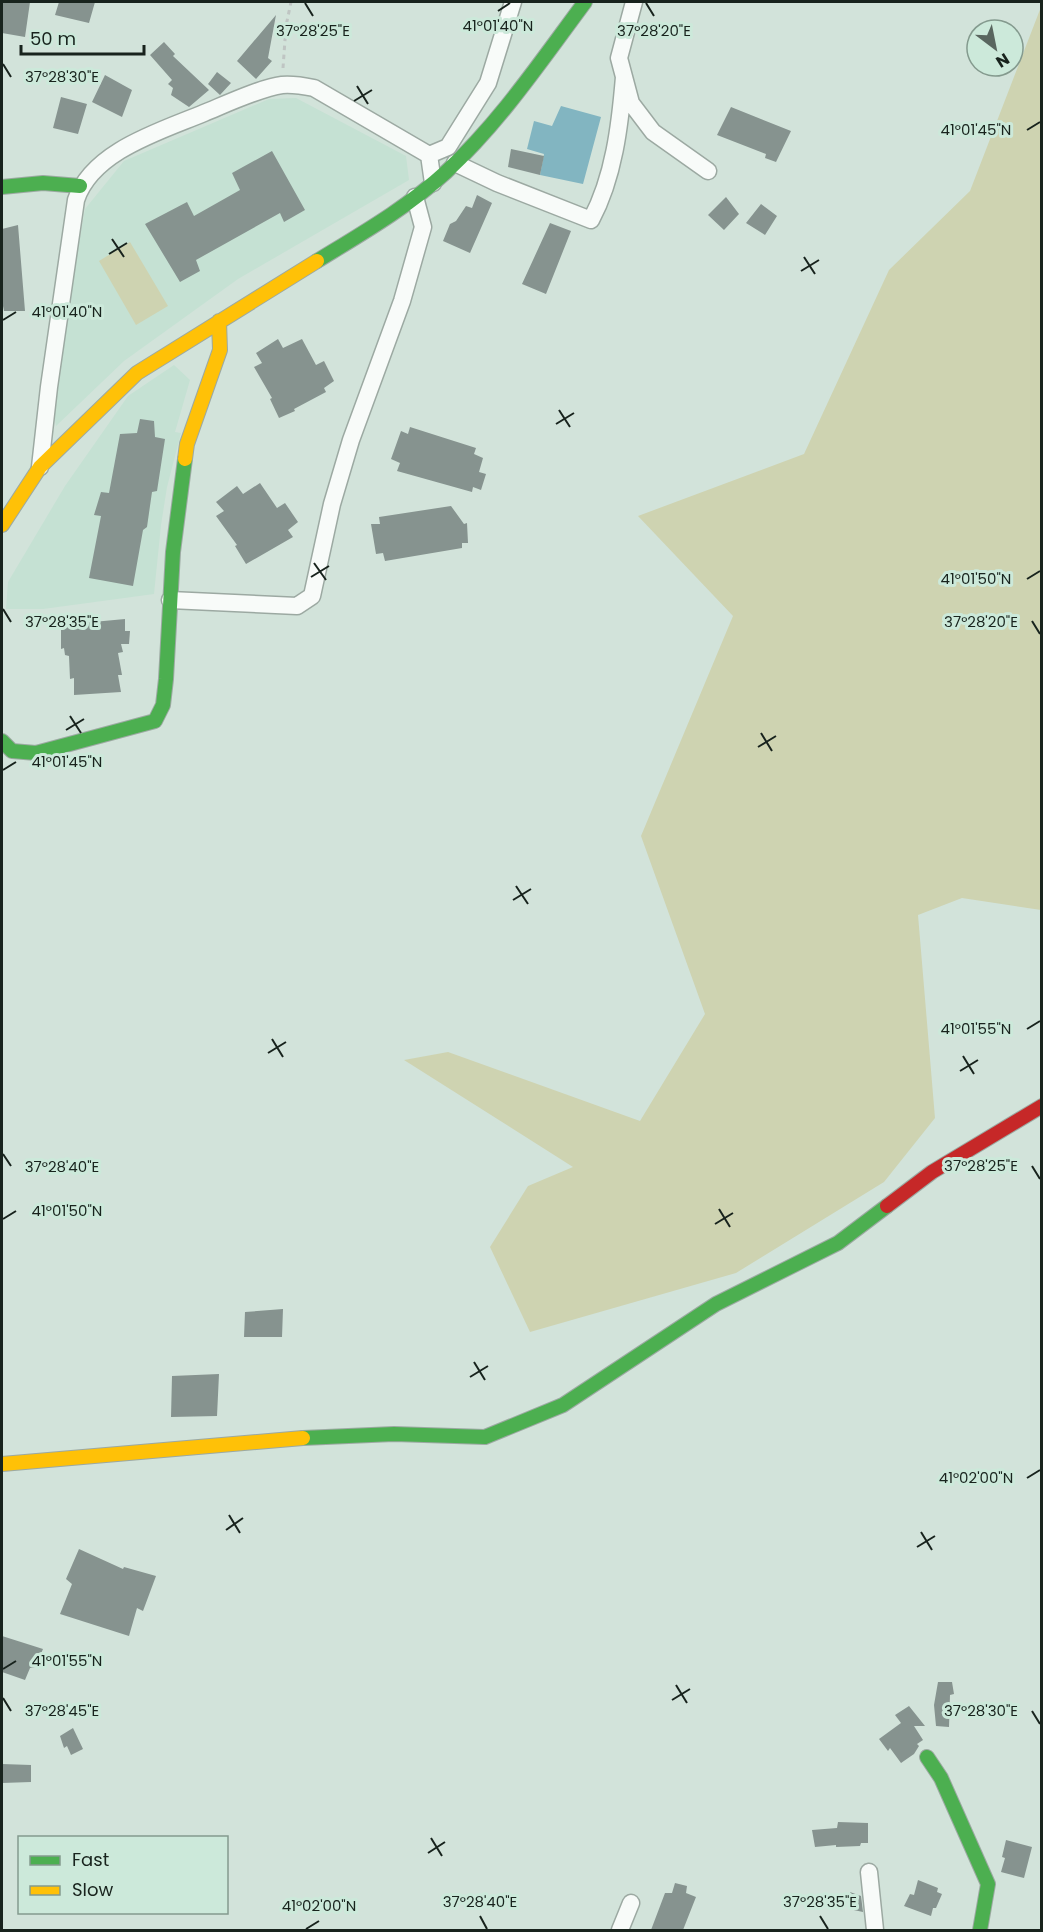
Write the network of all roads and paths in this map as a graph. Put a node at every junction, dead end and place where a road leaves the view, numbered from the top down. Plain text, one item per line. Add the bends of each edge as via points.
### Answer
1 (291, 2) edge
2 (513, 2) edge
3 (585, 2) edge
4 (634, 2) edge
5 (624, 77) junction
6 (282, 85) junction
7 (429, 155) junction
8 (455, 163) junction
9 (708, 171) dead end
10 (432, 183) junction
11 (80, 186) junction
12 (2, 187) edge
13 (415, 197) junction
14 (219, 321) junction
15 (40, 468) junction
16 (2, 525) edge
17 (170, 600) junction
18 (2, 741) edge
19 (1041, 1106) edge
20 (2, 1464) edge
21 (927, 1757) dead end
22 (869, 1872) dead end
23 (631, 1903) dead end
24 (620, 1930) edge
25 (874, 1930) edge
26 (980, 1930) edge

1 - 6 path
2 - 7 street via 488,83 448,147
3 - 8 street via 498,119
4 - 5 street via 619,58
5 - 8 street via 620,123 602,199 591,219
5 - 9 street via 631,103 653,132
6 - 7 street via 314,88
6 - 11 street via 234,100 132,143
7 - 10 street
8 - 10 street
10 - 13 street
11 - 12 street via 43,183
11 - 15 street
13 - 14 street
13 - 17 street via 423,226 402,301 351,440 312,596 297,606
14 - 15 street via 137,373
14 - 17 street via 220,350 187,444
15 - 16 street
17 - 18 street via 163,705 155,721 36,753 16,754
19 - 20 street via 932,1172 838,1243 716,1304 563,1406 485,1437 394,1434 274,1439
21 - 26 street via 941,1778 988,1884
22 - 25 street
23 - 24 street

